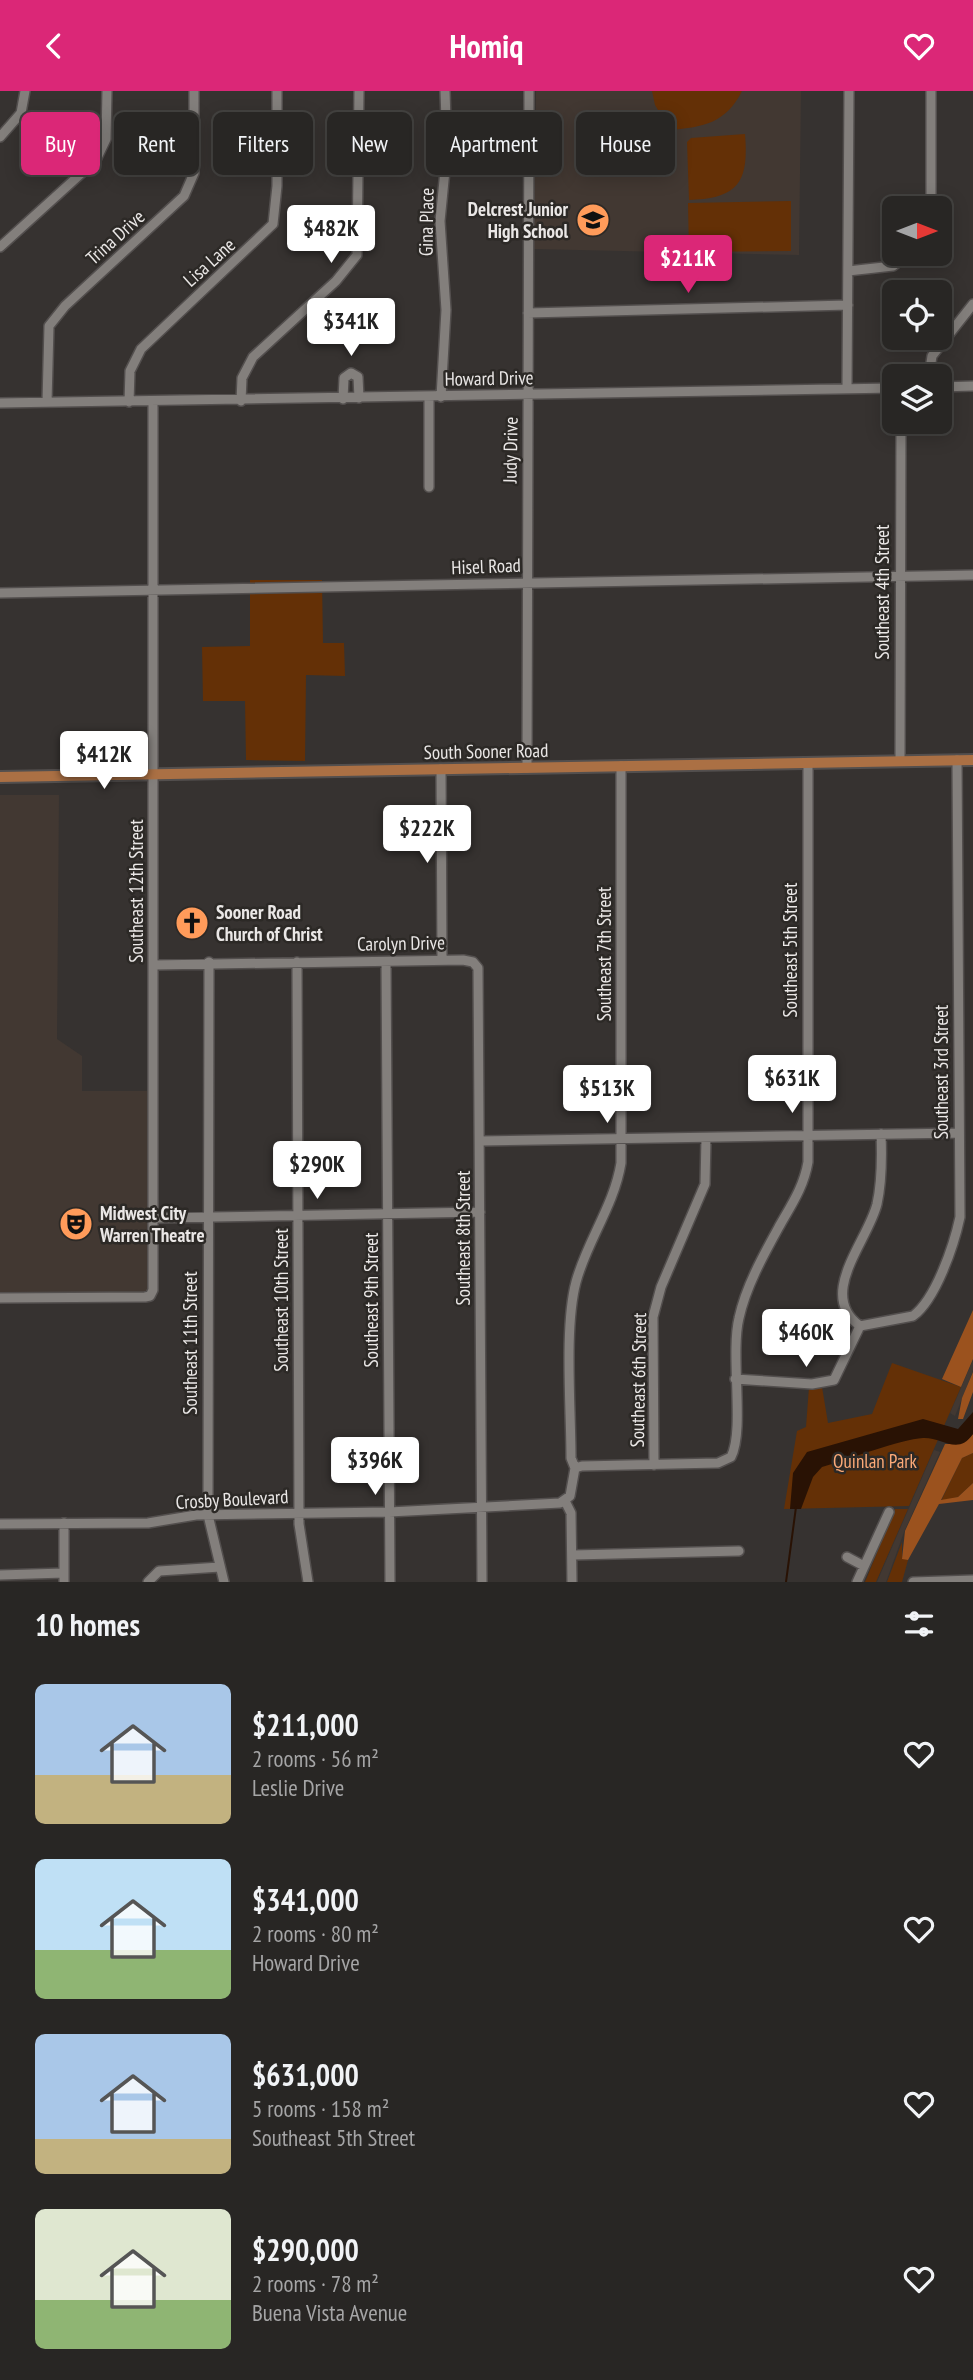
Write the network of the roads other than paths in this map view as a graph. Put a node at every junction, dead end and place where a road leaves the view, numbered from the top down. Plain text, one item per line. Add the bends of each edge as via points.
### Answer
1 (25, 91) edge
2 (107, 91) edge
3 (194, 91) edge
4 (277, 91) edge
5 (359, 91) edge
6 (444, 91) edge
7 (529, 91) edge
8 (849, 91) edge
9 (931, 91) edge
10 (0, 137) edge
11 (931, 196) edge
12 (0, 247) edge
13 (893, 266) edge
14 (848, 271) junction
15 (848, 305) junction
16 (973, 305) edge
17 (528, 313) junction
18 (931, 364) edge
19 (973, 386) edge
20 (952, 387) edge
21 (847, 388) junction
22 (882, 388) edge
23 (528, 395) junction
24 (429, 397) junction
25 (441, 397) junction
26 (359, 398) junction
27 (343, 399) junction
28 (153, 401) junction
29 (241, 401) junction
30 (47, 402) junction
31 (129, 402) junction
32 (0, 403) edge
33 (901, 434) edge
34 (429, 487) dead end
35 (973, 575) edge
36 (899, 576) junction
37 (527, 583) junction
38 (153, 591) junction
39 (0, 593) edge
40 (957, 760) junction
41 (973, 760) edge
42 (900, 761) junction
43 (808, 763) junction
44 (621, 767) junction
45 (527, 768) junction
46 (441, 769) junction
47 (153, 775) junction
48 (0, 777) edge
49 (442, 960) junction
50 (209, 962) junction
51 (297, 962) junction
52 (386, 962) junction
53 (154, 965) junction
54 (478, 968) joint
55 (959, 1133) junction
56 (881, 1134) junction
57 (807, 1135) junction
58 (622, 1138) junction
59 (706, 1138) junction
60 (481, 1141) junction
61 (480, 1212) junction
62 (388, 1214) junction
63 (298, 1216) junction
64 (155, 1218) junction
65 (208, 1218) junction
66 (0, 1298) edge
67 (860, 1326) junction
68 (735, 1379) junction
69 (654, 1465) junction
70 (575, 1468) junction
71 (565, 1501) junction
72 (482, 1509) junction
73 (389, 1512) junction
74 (889, 1512) dead end
75 (299, 1513) junction
76 (208, 1515) junction
77 (0, 1524) edge
78 (64, 1524) junction
79 (739, 1551) dead end
80 (573, 1555) junction
81 (847, 1557) dead end
82 (864, 1566) junction
83 (220, 1567) junction
84 (0, 1575) edge
85 (64, 1578) edge
86 (973, 1580) edge
87 (148, 1582) edge
88 (224, 1582) edge
89 (308, 1582) edge
90 (390, 1582) edge
91 (482, 1582) edge
92 (572, 1582) edge
93 (857, 1582) edge
94 (913, 1582) edge

1 - 10 street via 21,113
2 - 12 street via 106,139 96,160
3 - 30 street, Trina Drive via 192,184 49,326
4 - 31 street, Lisa Lane via 273,223 141,349 130,371
5 - 29 street via 357,255 337,281 253,358 242,379
6 - 25 street, Gina Place via 447,150 440,221 446,310
7 - 17 street, Judy Drive
8 - 14 street
9 - 11 street
13 - 14 street
14 - 15 street
15 - 17 street
15 - 21 street
16 - 18 street via 932,356
17 - 23 street, Judy Drive
19 - 20 street
21 - 22 street, Howard Drive
21 - 23 street, Howard Drive
23 - 25 street, Howard Drive
23 - 37 street, Judy Drive
24 - 25 street, Howard Drive
24 - 26 street, Howard Drive
24 - 34 street
26 - 27 street, Howard Drive
26 - 27 street via 358,377 351,373 344,378
27 - 29 street, Howard Drive
28 - 29 street, Howard Drive
28 - 31 street, Howard Drive
28 - 38 street, Southeast 12th Street
30 - 31 street, Howard Drive
30 - 32 street, Howard Drive
33 - 36 street, Southeast 4th Street
35 - 36 street, Hisel Road
36 - 37 street, Hisel Road
36 - 42 street, Southeast 4th Street
37 - 38 street, Hisel Road
37 - 45 street, Judy Drive
38 - 39 street, Hisel Road
38 - 47 street, Southeast 12th Street
40 - 41 main road, South Sooner Road
40 - 42 main road, South Sooner Road
40 - 55 street, Southeast 3rd Street
42 - 43 main road, South Sooner Road
43 - 44 main road, South Sooner Road
43 - 57 street, Southeast 5th Street
44 - 45 main road, South Sooner Road
44 - 58 street, Southeast 7th Street
45 - 46 main road, South Sooner Road
46 - 47 main road, South Sooner Road
46 - 49 street
47 - 48 main road, South Sooner Road
47 - 53 street, Southeast 12th Street
49 - 52 street, Carolyn Drive
49 - 54 street, Carolyn Drive via 473,962
50 - 51 street, Carolyn Drive
50 - 53 street, Carolyn Drive
50 - 65 street, Southeast 11th Street
51 - 52 street, Carolyn Drive
51 - 63 street, Southeast 10th Street
52 - 62 street, Southeast 9th Street
53 - 64 street, Southeast 12th Street
54 - 60 street, Southeast 8th Street
55 - 56 street
55 - 67 street, Southeast 3rd Street via 960,1217 928,1301 913,1316
56 - 57 street
56 - 67 street via 882,1175 876,1207 841,1292 846,1312
57 - 59 street
57 - 68 street, Southeast 5th Street via 803,1184 743,1301 736,1334
58 - 59 street
58 - 60 street
58 - 70 street, Southeast 7th Street via 614,1191 573,1295 571,1458
59 - 69 street, Southeast 6th Street via 705,1184 653,1317
60 - 61 street, Southeast 8th Street
61 - 62 street
61 - 72 street, Southeast 8th Street
62 - 63 street
62 - 73 street, Southeast 9th Street
63 - 65 street
63 - 75 street, Southeast 10th Street
64 - 65 street
64 - 66 street, Southeast 12th Street via 155,1279 150,1296
65 - 76 street, Southeast 11th Street
67 - 68 street via 834,1380 812,1384
68 - 69 street, Southeast 5th Street via 736,1440 731,1457 718,1463
69 - 70 street
70 - 71 street
71 - 72 street, Crosby Boulevard
71 - 80 street via 571,1513
72 - 73 street, Crosby Boulevard
72 - 91 street, Southeast 8th Street
73 - 75 street, Crosby Boulevard
73 - 90 street, Southeast 9th Street
74 - 82 street
75 - 76 street, Crosby Boulevard
75 - 89 street, Southeast 10th Street
76 - 78 street, Crosby Boulevard via 148,1523
76 - 83 street, Southeast 11th Street
77 - 78 street, Crosby Boulevard
78 - 85 street
79 - 80 street
80 - 92 street
81 - 82 street
82 - 93 street
83 - 87 street via 159,1571
83 - 88 street, Southeast 11th Street
84 - 85 street
86 - 94 street

